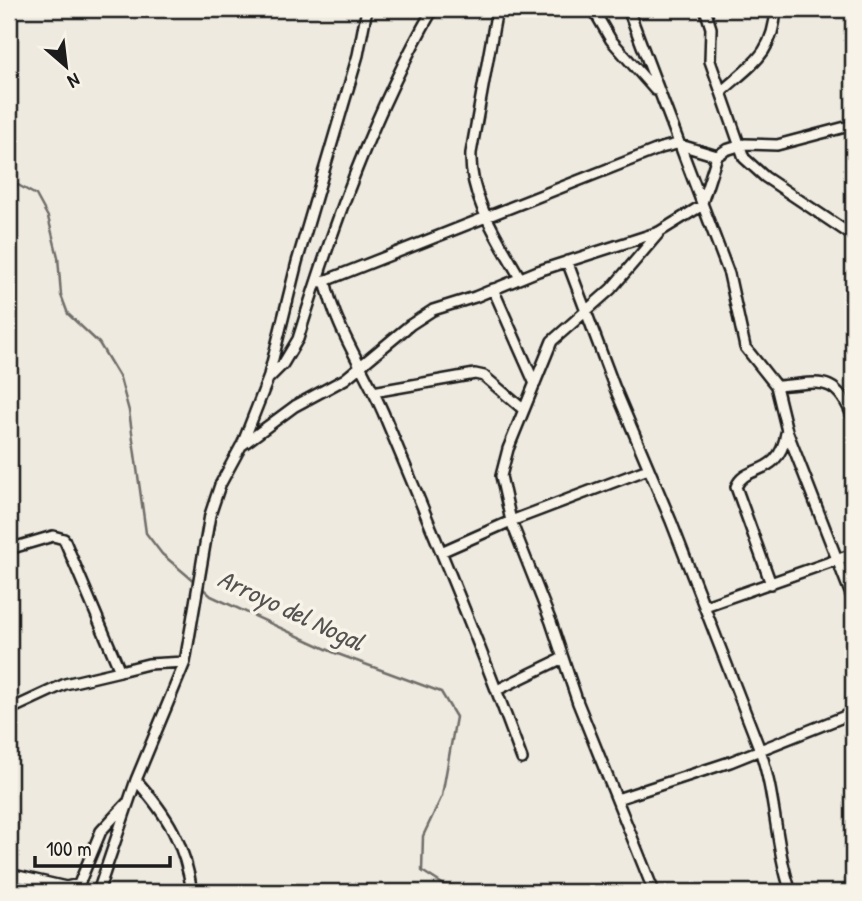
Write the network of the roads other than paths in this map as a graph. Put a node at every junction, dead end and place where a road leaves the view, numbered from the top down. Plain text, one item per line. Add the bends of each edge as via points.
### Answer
1 (367, 9) edge
2 (433, 9) edge
3 (497, 9) edge
4 (593, 9) edge
5 (628, 9) edge
6 (705, 9) edge
7 (776, 9) edge
8 (721, 92) junction
9 (658, 93) junction
10 (853, 125) edge
11 (677, 144) junction
12 (738, 145) junction
13 (716, 156) junction
14 (701, 206) junction
15 (486, 216) junction
16 (659, 232) junction
17 (853, 236) edge
18 (567, 261) junction
19 (520, 278) junction
20 (326, 280) junction
21 (315, 285) junction
22 (493, 289) junction
23 (585, 314) junction
24 (361, 368) junction
25 (268, 380) junction
26 (535, 384) junction
27 (776, 386) junction
28 (373, 392) junction
29 (524, 410) junction
30 (853, 418) edge
31 (787, 431) junction
32 (241, 446) junction
33 (648, 469) junction
34 (511, 521) junction
35 (9, 549) edge
36 (441, 552) junction
37 (853, 554) edge
38 (838, 561) junction
39 (771, 584) junction
40 (853, 600) edge
41 (705, 606) junction
42 (563, 658) junction
43 (185, 662) junction
44 (120, 671) junction
45 (497, 690) junction
46 (9, 710) edge
47 (853, 713) edge
48 (760, 750) junction
49 (522, 759) dead end
50 (136, 780) junction
51 (617, 799) junction
52 (128, 802) junction
53 (9, 874) edge
54 (98, 892) edge
55 (192, 892) edge
56 (654, 892) edge
57 (791, 892) edge

1 - 25 street
2 - 21 street via 398,73
3 - 15 street via 470,166
4 - 9 street via 611,40
5 - 9 street
6 - 8 street via 711,28 710,61
7 - 8 street via 768,47
8 - 12 street
9 - 11 street
10 - 12 street via 777,145
11 - 13 street
11 - 14 street
11 - 15 street
12 - 13 street
12 - 17 street via 752,167
13 - 14 street
14 - 16 street
14 - 27 street via 729,274 746,347
15 - 19 street
15 - 20 street
16 - 18 street
16 - 23 street
18 - 19 street
18 - 23 street
19 - 22 street
20 - 21 street
20 - 24 street via 337,324
21 - 25 street via 295,345
22 - 24 street via 422,316
22 - 26 street
23 - 26 street via 555,336
23 - 33 street
24 - 28 street
24 - 32 street via 295,406
25 - 32 street
26 - 29 street
27 - 30 street via 829,385 842,393
27 - 31 street
28 - 29 street via 475,374 484,376
28 - 36 street
29 - 34 street via 501,476
31 - 38 street
31 - 39 street via 778,458 740,479 736,487
32 - 43 street via 223,478 211,515
33 - 34 street
33 - 41 street
34 - 36 street
34 - 42 street
35 - 44 street via 53,536 64,539
36 - 45 street
37 - 38 street
38 - 39 street
38 - 40 street
39 - 41 street
41 - 48 street
42 - 45 street
42 - 51 street
43 - 44 street
43 - 50 street
44 - 46 street via 72,681
45 - 49 street
47 - 48 street
48 - 51 street
48 - 57 street
50 - 52 street
50 - 55 street via 165,815 185,853
51 - 56 street
52 - 53 street via 100,831 79,884 66,887
52 - 54 street

